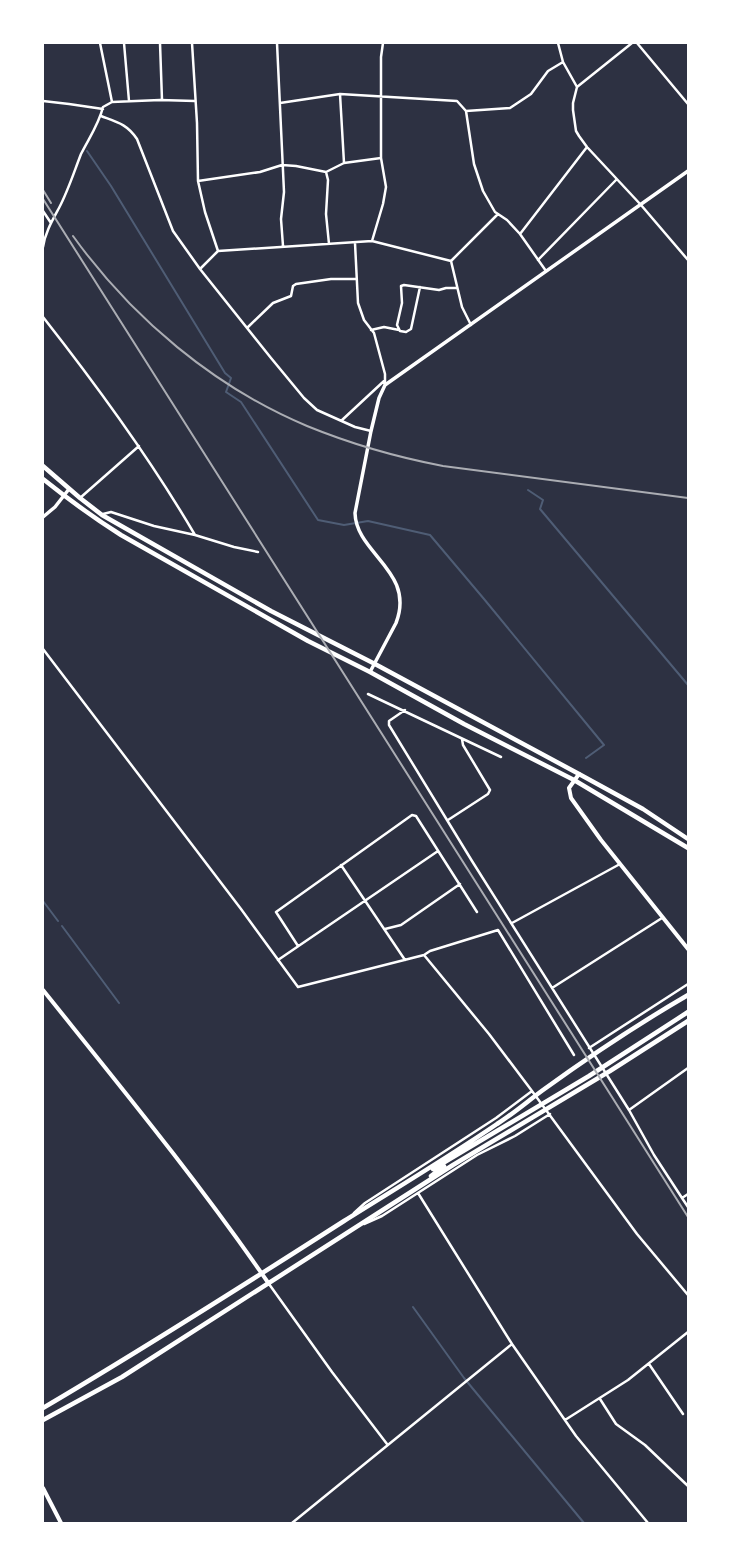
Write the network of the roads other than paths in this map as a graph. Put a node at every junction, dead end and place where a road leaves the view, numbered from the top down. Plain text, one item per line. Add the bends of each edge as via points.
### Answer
1 (100, 43) edge
2 (124, 43) edge
3 (160, 43) edge
4 (192, 43) edge
5 (278, 43) edge
6 (383, 43) edge
7 (558, 43) edge
8 (632, 43) edge
9 (637, 43) edge
10 (563, 62) junction
11 (577, 87) junction
12 (340, 94) junction
13 (381, 98) junction
14 (162, 100) junction
15 (195, 100) junction
16 (43, 101) edge
17 (129, 101) junction
18 (112, 102) junction
19 (280, 103) junction
20 (688, 104) edge
21 (103, 109) junction
22 (466, 111) junction
23 (101, 116) junction
24 (587, 148) junction
25 (381, 158) junction
26 (344, 163) junction
27 (282, 165) junction
28 (688, 171) edge
29 (326, 172) junction
30 (616, 180) junction
31 (198, 181) junction
32 (641, 205) junction
33 (43, 211) edge
34 (498, 214) junction
35 (51, 223) junction
36 (520, 234) junction
37 (372, 241) junction
38 (355, 243) junction
39 (329, 244) junction
40 (283, 246) junction
41 (43, 247) edge
42 (218, 251) junction
43 (538, 260) junction
44 (688, 260) edge
45 (451, 261) junction
46 (200, 269) junction
47 (546, 272) junction
48 (356, 279) junction
49 (420, 287) junction
50 (457, 288) junction
51 (43, 316) edge
52 (472, 324) junction
53 (247, 328) junction
54 (371, 330) junction
55 (400, 331) junction
56 (385, 383) junction
57 (341, 421) junction
58 (371, 431) junction
59 (139, 446) junction
60 (43, 466) edge
61 (43, 479) edge
62 (69, 489) junction
63 (64, 496) junction
64 (80, 498) junction
65 (102, 515) junction
66 (43, 517) edge
67 (195, 535) junction
68 (258, 552) dead end
69 (43, 649) edge
70 (375, 664) junction
71 (370, 672) junction
72 (368, 694) dead end
73 (405, 710) junction
74 (462, 739) junction
75 (501, 757) dead end
76 (579, 774) junction
77 (574, 780) junction
78 (448, 820) junction
79 (688, 839) edge
80 (688, 848) edge
81 (438, 851) junction
82 (620, 864) junction
83 (341, 865) junction
84 (460, 884) junction
85 (365, 901) junction
86 (477, 912) dead end
87 (663, 917) junction
88 (512, 923) junction
89 (385, 929) junction
90 (298, 946) junction
91 (688, 949) edge
92 (424, 955) junction
93 (278, 960) junction
94 (405, 960) junction
95 (688, 984) edge
96 (552, 988) junction
97 (43, 990) edge
98 (688, 994) edge
99 (688, 1012) edge
100 (686, 1022) edge
101 (590, 1048) junction
102 (574, 1055) dead end
103 (688, 1068) edge
104 (532, 1091) junction
105 (629, 1110) junction
106 (550, 1114) junction
107 (505, 1131) junction
108 (450, 1160) junction
109 (409, 1182) junction
110 (417, 1191) junction
111 (688, 1194) edge
112 (682, 1198) junction
113 (688, 1207) edge
114 (346, 1220) junction
115 (262, 1274) junction
116 (269, 1284) junction
117 (688, 1295) edge
118 (688, 1332) edge
119 (512, 1344) junction
120 (649, 1364) junction
121 (600, 1400) junction
122 (43, 1408) edge
123 (683, 1414) dead end
124 (43, 1420) edge
125 (565, 1420) junction
126 (387, 1444) junction
127 (688, 1486) edge
128 (43, 1488) edge
129 (61, 1523) edge
130 (292, 1523) edge
131 (648, 1523) edge

1 - 18 street
2 - 17 street
3 - 14 street
4 - 15 street
5 - 19 street
6 - 13 street
7 - 10 street
8 - 11 street
9 - 20 street
10 - 11 street
10 - 22 street via 548,71 531,94 510,108
11 - 24 street via 573,102 573,118 576,131
12 - 13 street
12 - 19 street
12 - 26 street
13 - 22 street via 457,101
13 - 25 street
14 - 15 street
14 - 17 street
15 - 31 street
16 - 21 street
17 - 18 street
18 - 21 street
19 - 27 street
21 - 23 street
22 - 34 street via 474,164 483,191
23 - 35 street
23 - 46 street via 131,130 137,139 174,231
24 - 30 street
24 - 36 street
25 - 26 street
25 - 37 street via 386,187
26 - 29 street
27 - 29 street
27 - 31 street via 260,172
27 - 40 street
28 - 32 street
29 - 39 street
30 - 32 street
30 - 43 street
31 - 42 street
32 - 44 street
32 - 47 street
33 - 35 street
34 - 36 street
34 - 45 street
35 - 41 street
36 - 43 street
37 - 38 street
37 - 45 street
38 - 39 street
38 - 48 street
39 - 40 street
40 - 42 street
42 - 46 street
43 - 47 street
45 - 50 street
46 - 53 street
47 - 52 street
48 - 53 street via 331,279 296,284 291,296 273,304
48 - 54 street via 358,303
49 - 50 street via 439,290
49 - 55 street via 411,329 406,332
49 - 55 street via 404,284 402,286 402,302 397,325
50 - 52 street via 462,307
51 - 59 street
52 - 56 street
53 - 57 street via 310,404
54 - 55 street via 384,326
54 - 56 street via 385,374
56 - 57 street
56 - 58 street
57 - 58 street
58 - 70 street via 355,520 364,538 393,577 400,603 399,616
59 - 64 street
59 - 67 street
60 - 62 main road
61 - 63 main road
62 - 63 street
62 - 64 main road
63 - 66 street via 56,507
63 - 71 main road via 121,535 308,641
64 - 65 main road
65 - 67 street via 111,512 154,526
65 - 70 main road via 303,628
67 - 68 street
69 - 93 street
70 - 71 street
70 - 76 main road
71 - 77 main road
72 - 73 street
73 - 74 street
73 - 78 street via 389,721 389,725
74 - 75 street
74 - 78 street via 490,790 488,794
76 - 77 main road
76 - 79 main road via 643,809
77 - 80 main road
77 - 82 main road via 569,788 571,798
78 - 88 street
81 - 83 street via 416,816 412,815
81 - 84 street
81 - 85 street
82 - 87 main road
82 - 88 street
83 - 85 street
83 - 90 street via 276,912
84 - 86 street
84 - 89 street via 401,925
85 - 89 street
85 - 90 street
87 - 91 main road
87 - 96 street
88 - 96 street
89 - 94 street
90 - 93 street
92 - 94 street
92 - 102 street via 498,930
92 - 104 street
93 - 94 street via 298,987
95 - 101 street
96 - 101 street
97 - 115 main road via 148,1121
98 - 109 main road via 599,1051 499,1123
99 - 107 main road
100 - 107 main road via 610,1071
101 - 105 street
103 - 105 street
104 - 106 street
104 - 114 street via 496,1118 365,1203
105 - 112 street
106 - 110 street via 516,1136 477,1155
106 - 117 street via 637,1234
107 - 108 main road
107 - 110 main road
108 - 109 main road
108 - 110 main road
109 - 114 main road
110 - 116 main road
110 - 119 street
111 - 112 street
112 - 113 street
114 - 115 main road
115 - 116 main road
115 - 122 main road
116 - 124 main road via 122,1377
116 - 126 street
118 - 120 street
119 - 125 street
119 - 126 street
120 - 121 street
120 - 123 street
121 - 125 street
121 - 127 street via 616,1424 645,1445
125 - 131 street
126 - 130 street
128 - 129 main road

